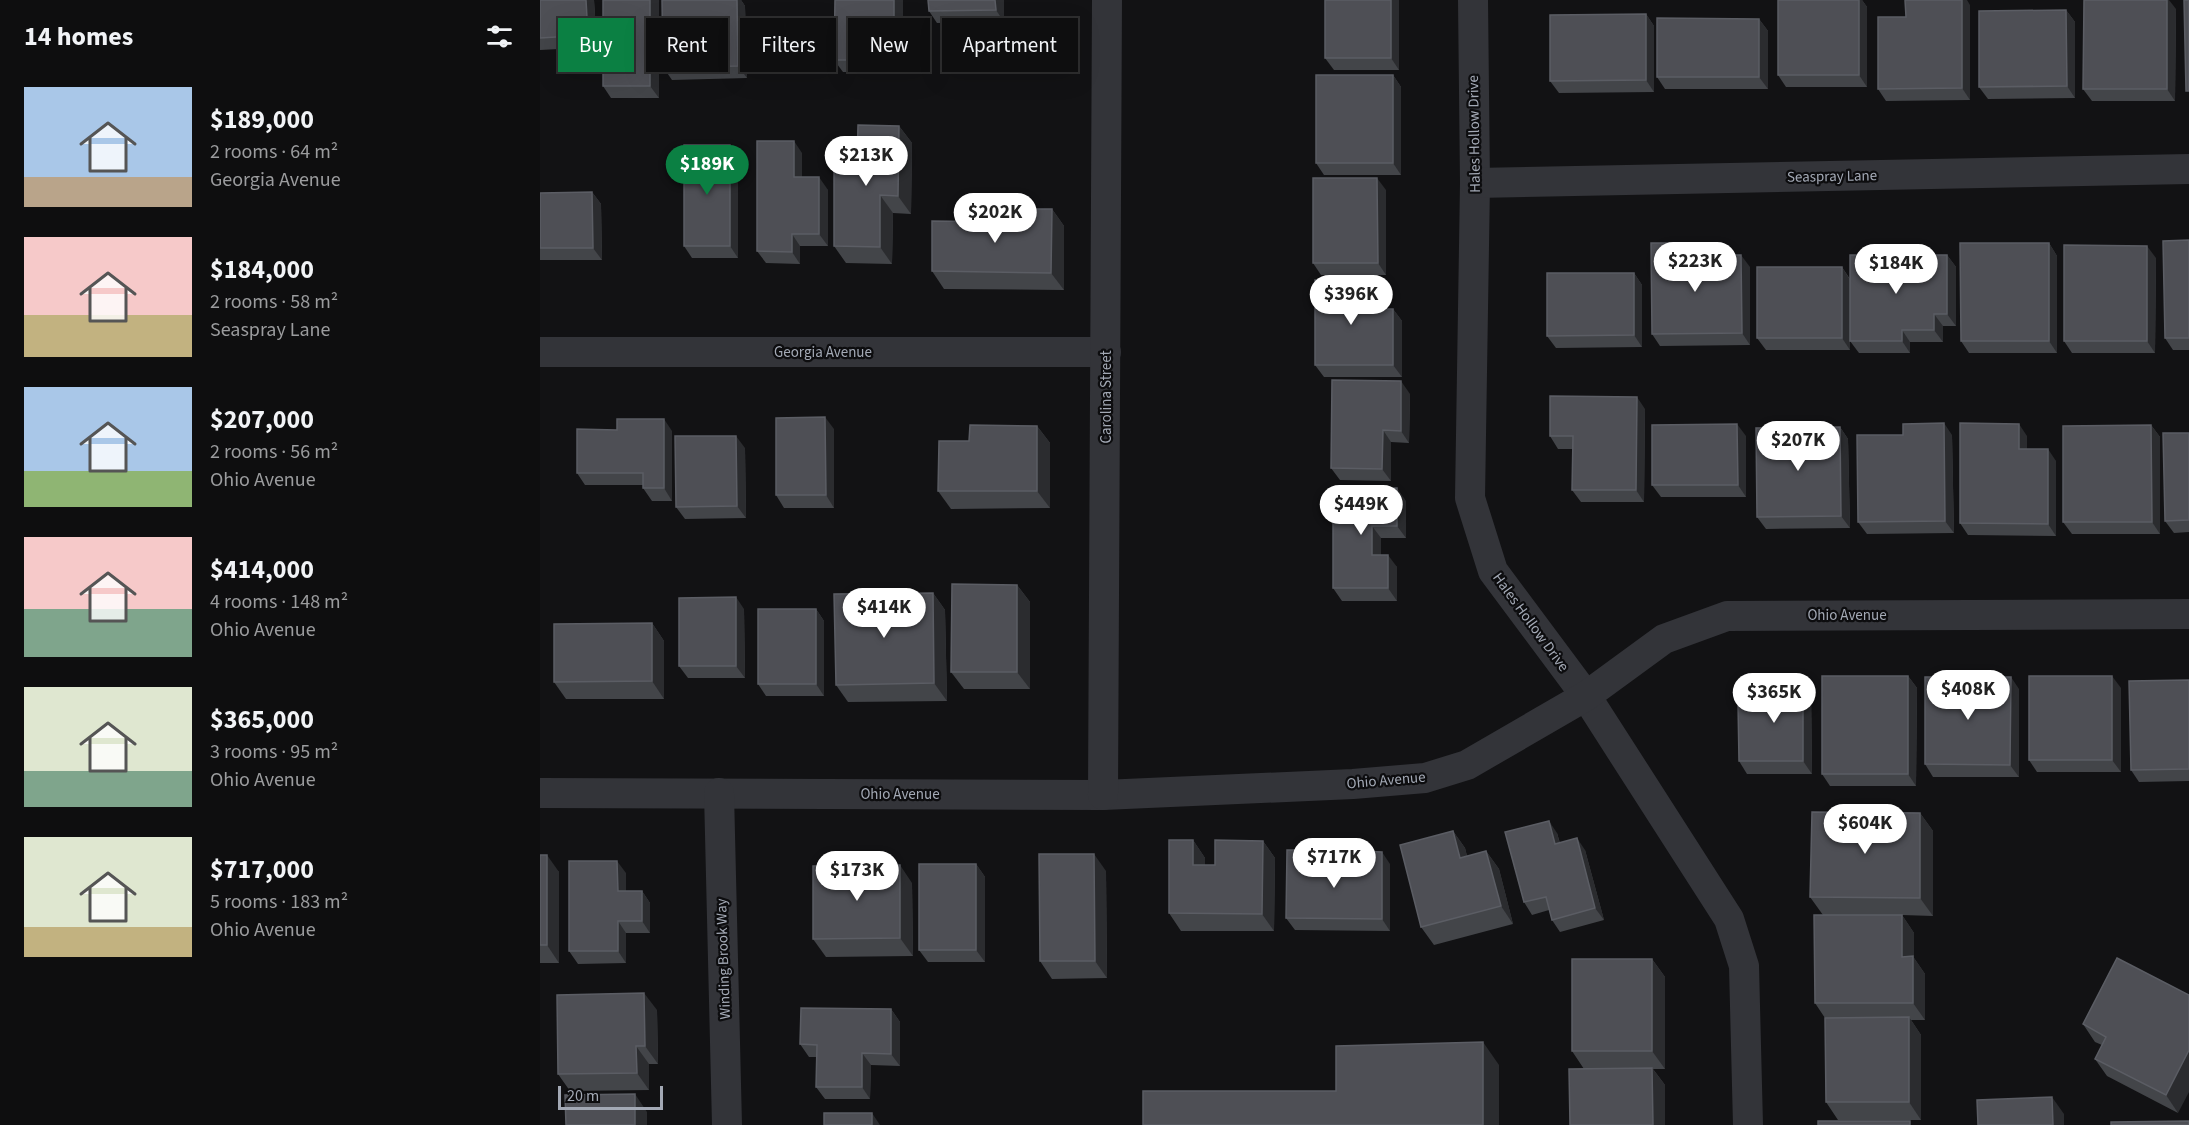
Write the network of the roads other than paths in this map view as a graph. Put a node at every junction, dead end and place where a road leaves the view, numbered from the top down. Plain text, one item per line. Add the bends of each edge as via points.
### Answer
1 (1107, 0) edge
2 (1473, 0) edge
3 (2189, 170) edge
4 (1475, 183) junction
5 (540, 352) edge
6 (1106, 352) junction
7 (2189, 614) edge
8 (1586, 696) junction
9 (540, 792) edge
10 (719, 794) junction
11 (1103, 795) junction
12 (728, 1125) edge
13 (1748, 1125) edge

1 - 6 street, Carolina Street
2 - 4 street, Hales Hollow Drive
3 - 4 street, Seaspray Lane
4 - 8 street, Hales Hollow Drive via 1470,498 1493,571
5 - 6 street, Georgia Avenue
6 - 11 street, Carolina Street
7 - 8 street, Ohio Avenue via 1727,616 1664,639
8 - 11 street, Ohio Avenue via 1467,765 1425,778
8 - 13 street, Hales Hollow Drive via 1730,919 1744,966
9 - 10 street, Ohio Avenue
10 - 11 street, Ohio Avenue
10 - 12 street, Winding Brook Way

